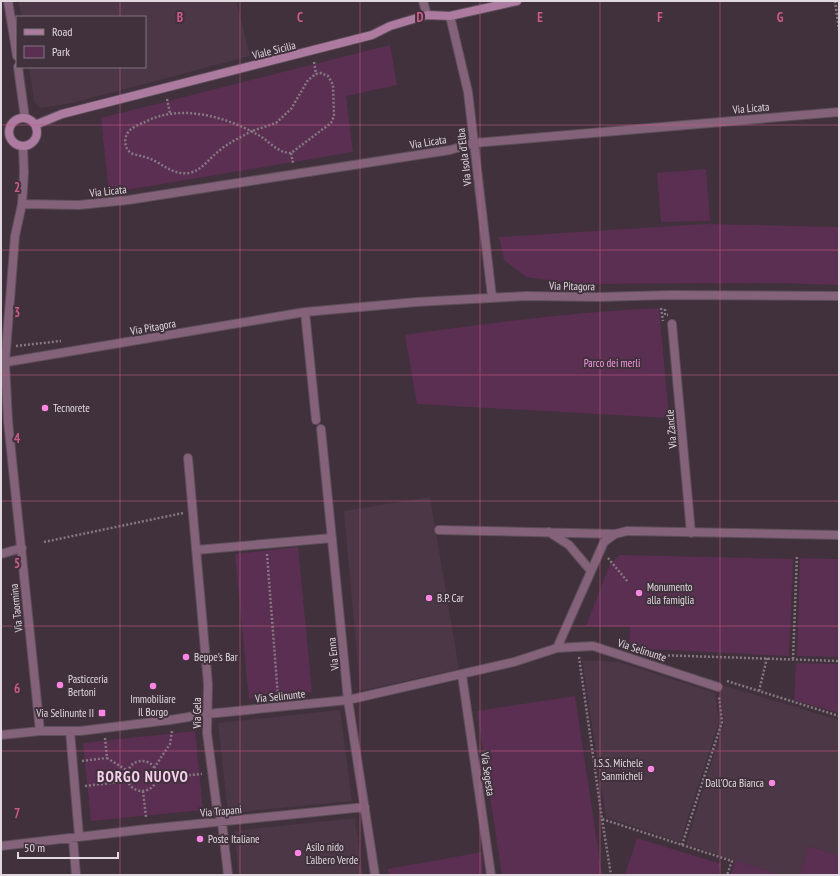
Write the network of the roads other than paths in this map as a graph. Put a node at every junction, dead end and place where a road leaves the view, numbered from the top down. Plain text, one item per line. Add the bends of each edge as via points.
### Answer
1 (8, 1) edge
2 (424, 1) edge
3 (517, 1) edge
4 (427, 15) junction
5 (450, 16) junction
6 (16, 50) edge
7 (18, 68) edge
8 (839, 112) edge
9 (25, 118) junction
10 (35, 125) junction
11 (5, 134) edge
12 (474, 143) junction
13 (23, 146) junction
14 (22, 204) junction
15 (839, 296) edge
16 (492, 297) junction
17 (305, 312) junction
18 (672, 324) dead end
19 (3, 363) edge
20 (316, 420) dead end
21 (321, 429) dead end
22 (188, 458) dead end
23 (439, 530) dead end
24 (548, 532) junction
25 (691, 533) junction
26 (615, 534) junction
27 (839, 535) edge
28 (332, 538) junction
29 (22, 548) junction
30 (196, 550) junction
31 (1, 554) edge
32 (591, 571) junction
33 (557, 648) junction
34 (462, 675) junction
35 (718, 687) road end
36 (348, 700) junction
37 (207, 714) junction
38 (40, 731) junction
39 (70, 731) junction
40 (1, 735) edge
41 (364, 807) junction
42 (222, 822) junction
43 (76, 837) junction
44 (1, 846) edge
45 (76, 875) edge
46 (228, 875) edge
47 (375, 875) edge
48 (491, 875) edge

1 - 6 street
2 - 4 street
3 - 5 street, Viale Sicilia
4 - 5 street, Viale Sicilia
4 - 10 street, Viale Sicilia via 390,26 372,36 62,114
5 - 12 street, Via Isola d'Elba via 468,92
7 - 9 street
8 - 12 street, Via Licata
9 - 10 street
9 - 11 street via 13,121
10 - 13 street via 35,139
11 - 13 street via 15,144
12 - 14 street, Via Licata via 450,150 128,200 79,205
12 - 16 street, Via Isola d'Elba
13 - 14 street, Via Taormina
14 - 19 street, Via Taormina via 14,236
15 - 16 street, Via Pitagora
16 - 17 street, Via Pitagora
17 - 19 street, Via Pitagora
17 - 20 street
18 - 25 street, Via Zancle
19 - 29 street, Via Taormina
21 - 28 street, Via Enna
22 - 30 street, Via Gela
23 - 24 street
24 - 26 street
24 - 32 street via 569,545
25 - 26 street via 627,531
25 - 27 street
26 - 32 street via 604,542
28 - 30 street
28 - 36 street, Via Enna
29 - 31 street
29 - 38 street, Via Taormina
30 - 37 street, Via Gela via 208,684
32 - 33 street
33 - 34 street, Via Selinunte
33 - 35 street, Via Selinunte via 593,646
34 - 36 street, Via Selinunte
34 - 48 street, Via Segesta
36 - 37 street, Via Selinunte
36 - 41 street, Via Enna
37 - 39 street, Via Selinunte
37 - 42 street, Via Gela via 217,810
38 - 39 street, Via Selinunte
38 - 40 street, Via Selinunte
39 - 43 street
41 - 42 street, Via Trapani
41 - 47 street, Via Enna
42 - 43 street, Via Trapani
42 - 46 street, Via Gela
43 - 44 street, Via Trapani
43 - 45 street

